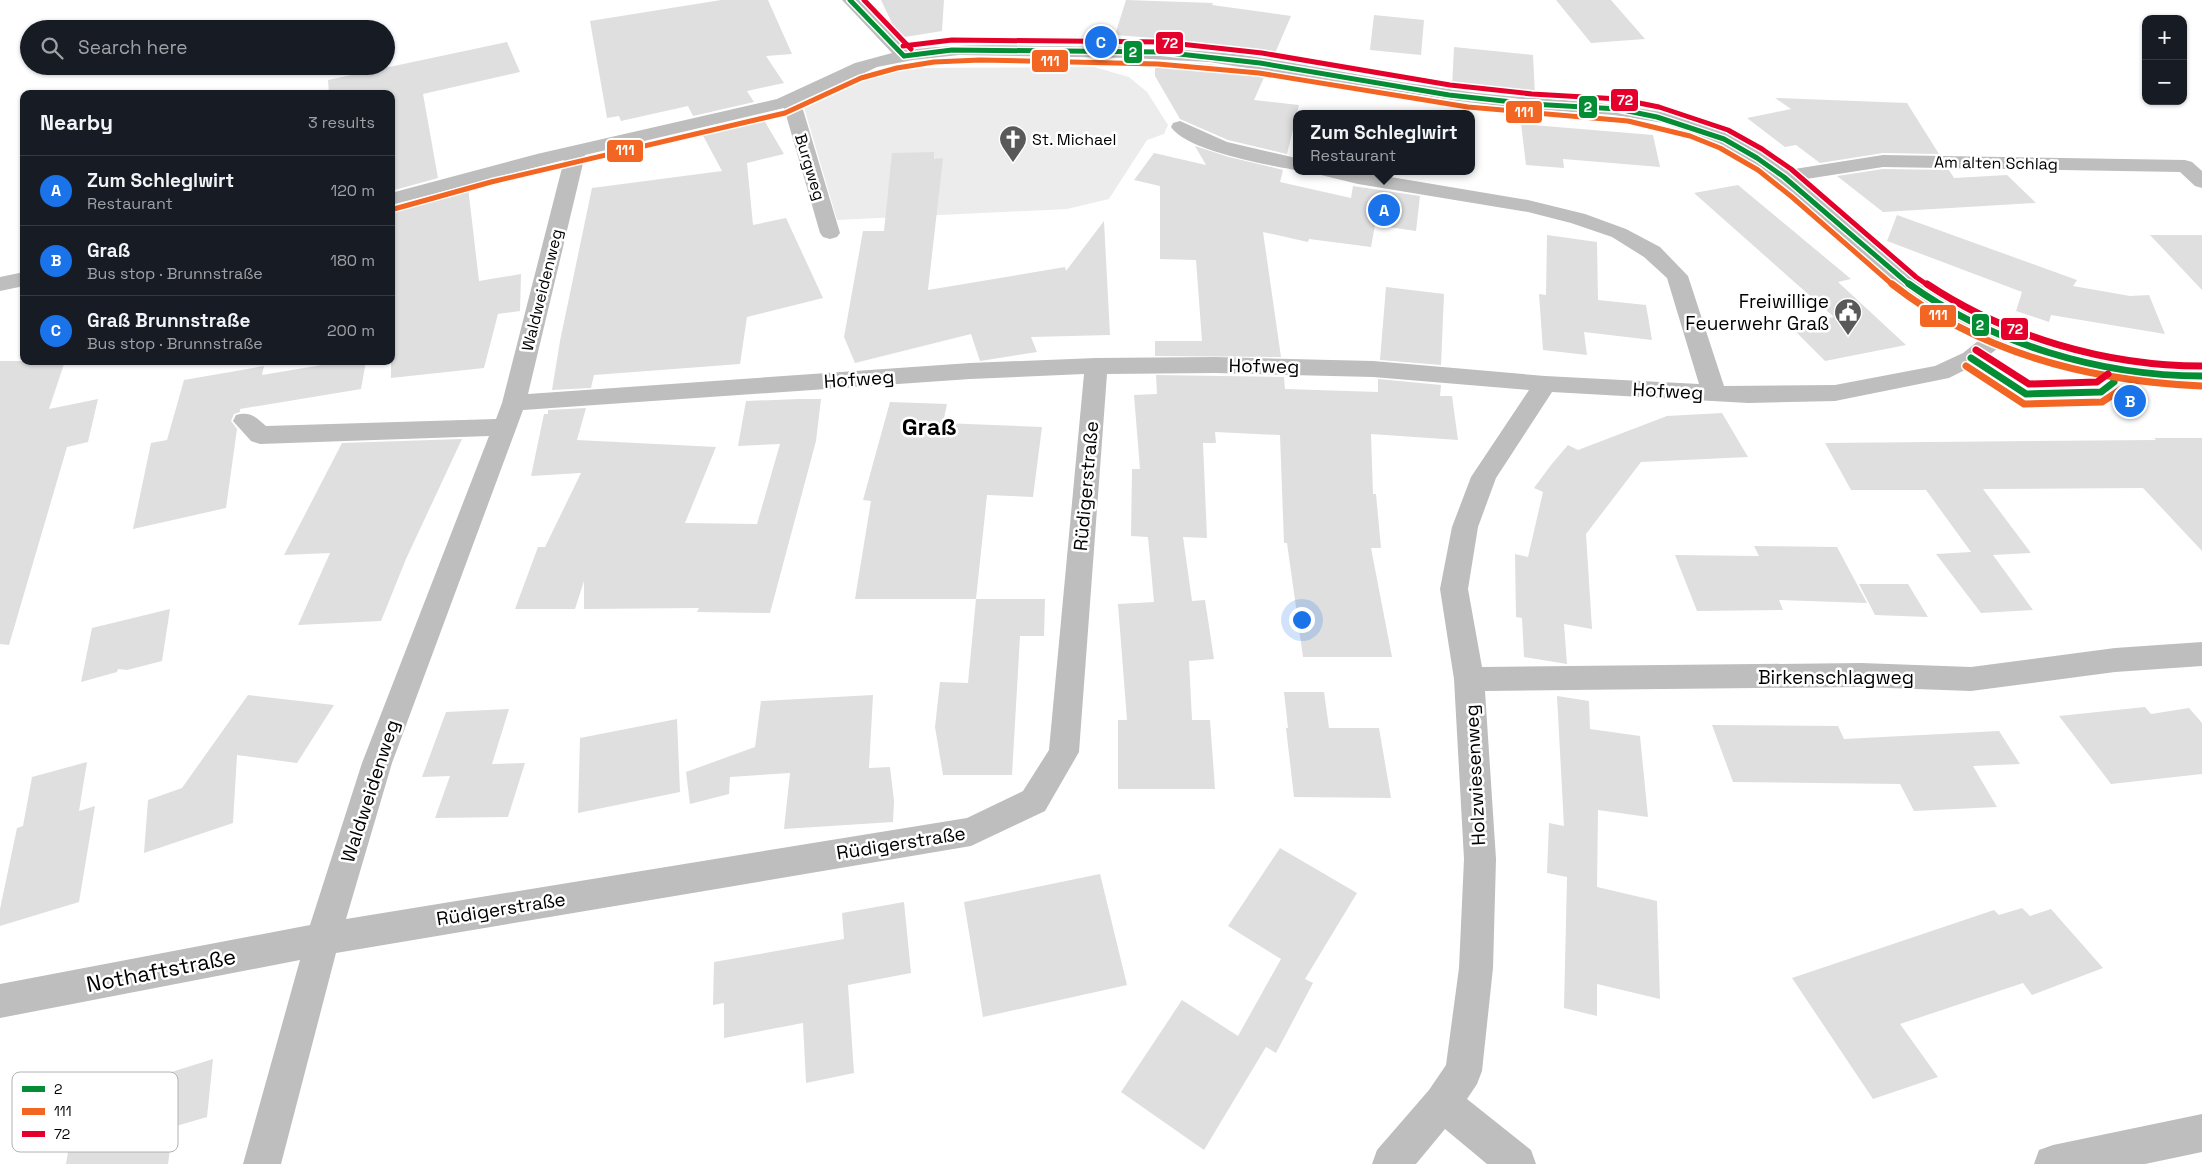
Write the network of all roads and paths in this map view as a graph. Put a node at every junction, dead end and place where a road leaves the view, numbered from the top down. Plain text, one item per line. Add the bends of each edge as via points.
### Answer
1 (850, 0) edge
2 (904, 56) junction
3 (790, 101) junction
4 (1180, 127) dead end
5 (576, 152) junction
6 (1293, 163) edge
7 (1345, 175) edge
8 (1784, 177) junction
9 (2202, 182) edge
10 (395, 198) edge
11 (830, 233) dead end
12 (20, 280) edge
13 (0, 284) edge
14 (2000, 336) junction
15 (1096, 366) junction
16 (2202, 376) edge
17 (1545, 384) junction
18 (1714, 393) junction
19 (510, 415) junction
20 (245, 422) dead end
21 (2202, 654) edge
22 (1469, 679) junction
23 (323, 939) junction
24 (0, 1001) edge
25 (1442, 1103) junction
26 (2202, 1133) edge
27 (262, 1164) edge
28 (1391, 1164) edge
29 (1517, 1164) edge
30 (2053, 1164) edge

1 - 2 street
2 - 3 street via 862,67
2 - 8 street via 952,50 1161,52 1260,63 1449,95 1618,109 1684,125 1724,139
3 - 5 street
3 - 11 street, Burgweg
4 - 6 street via 1192,136 1213,144
5 - 10 street via 497,169
5 - 19 street, Waldweidenweg
7 - 18 street via 1528,206 1578,218 1619,233 1652,252 1677,276
8 - 9 street, Am alten Schlag via 1883,160 2185,166
8 - 14 street via 1910,285 1946,309
12 - 13 street
14 - 16 street via 2077,360 2128,371
14 - 18 street, Hofweg via 1971,358 1932,375 1834,393
15 - 17 street, Hofweg via 1373,369
15 - 19 street, Hofweg via 970,371
15 - 23 street, Rüdigerstraße via 1064,752 1034,801 971,832
17 - 18 street, Hofweg
17 - 22 street, Holzwiesenweg via 1484,476 1464,527 1454,589
19 - 20 street via 260,435
19 - 23 street, Waldweidenweg via 376,763
21 - 22 street, Birkenschlagweg via 2115,660 1971,680 1861,675
22 - 25 street, Holzwiesenweg via 1480,859 1476,968 1464,1071
23 - 24 street, Nothaftstraße
23 - 27 street, Waldweidenweg
25 - 28 street, Holzwiesenweg
25 - 29 street
26 - 30 street

